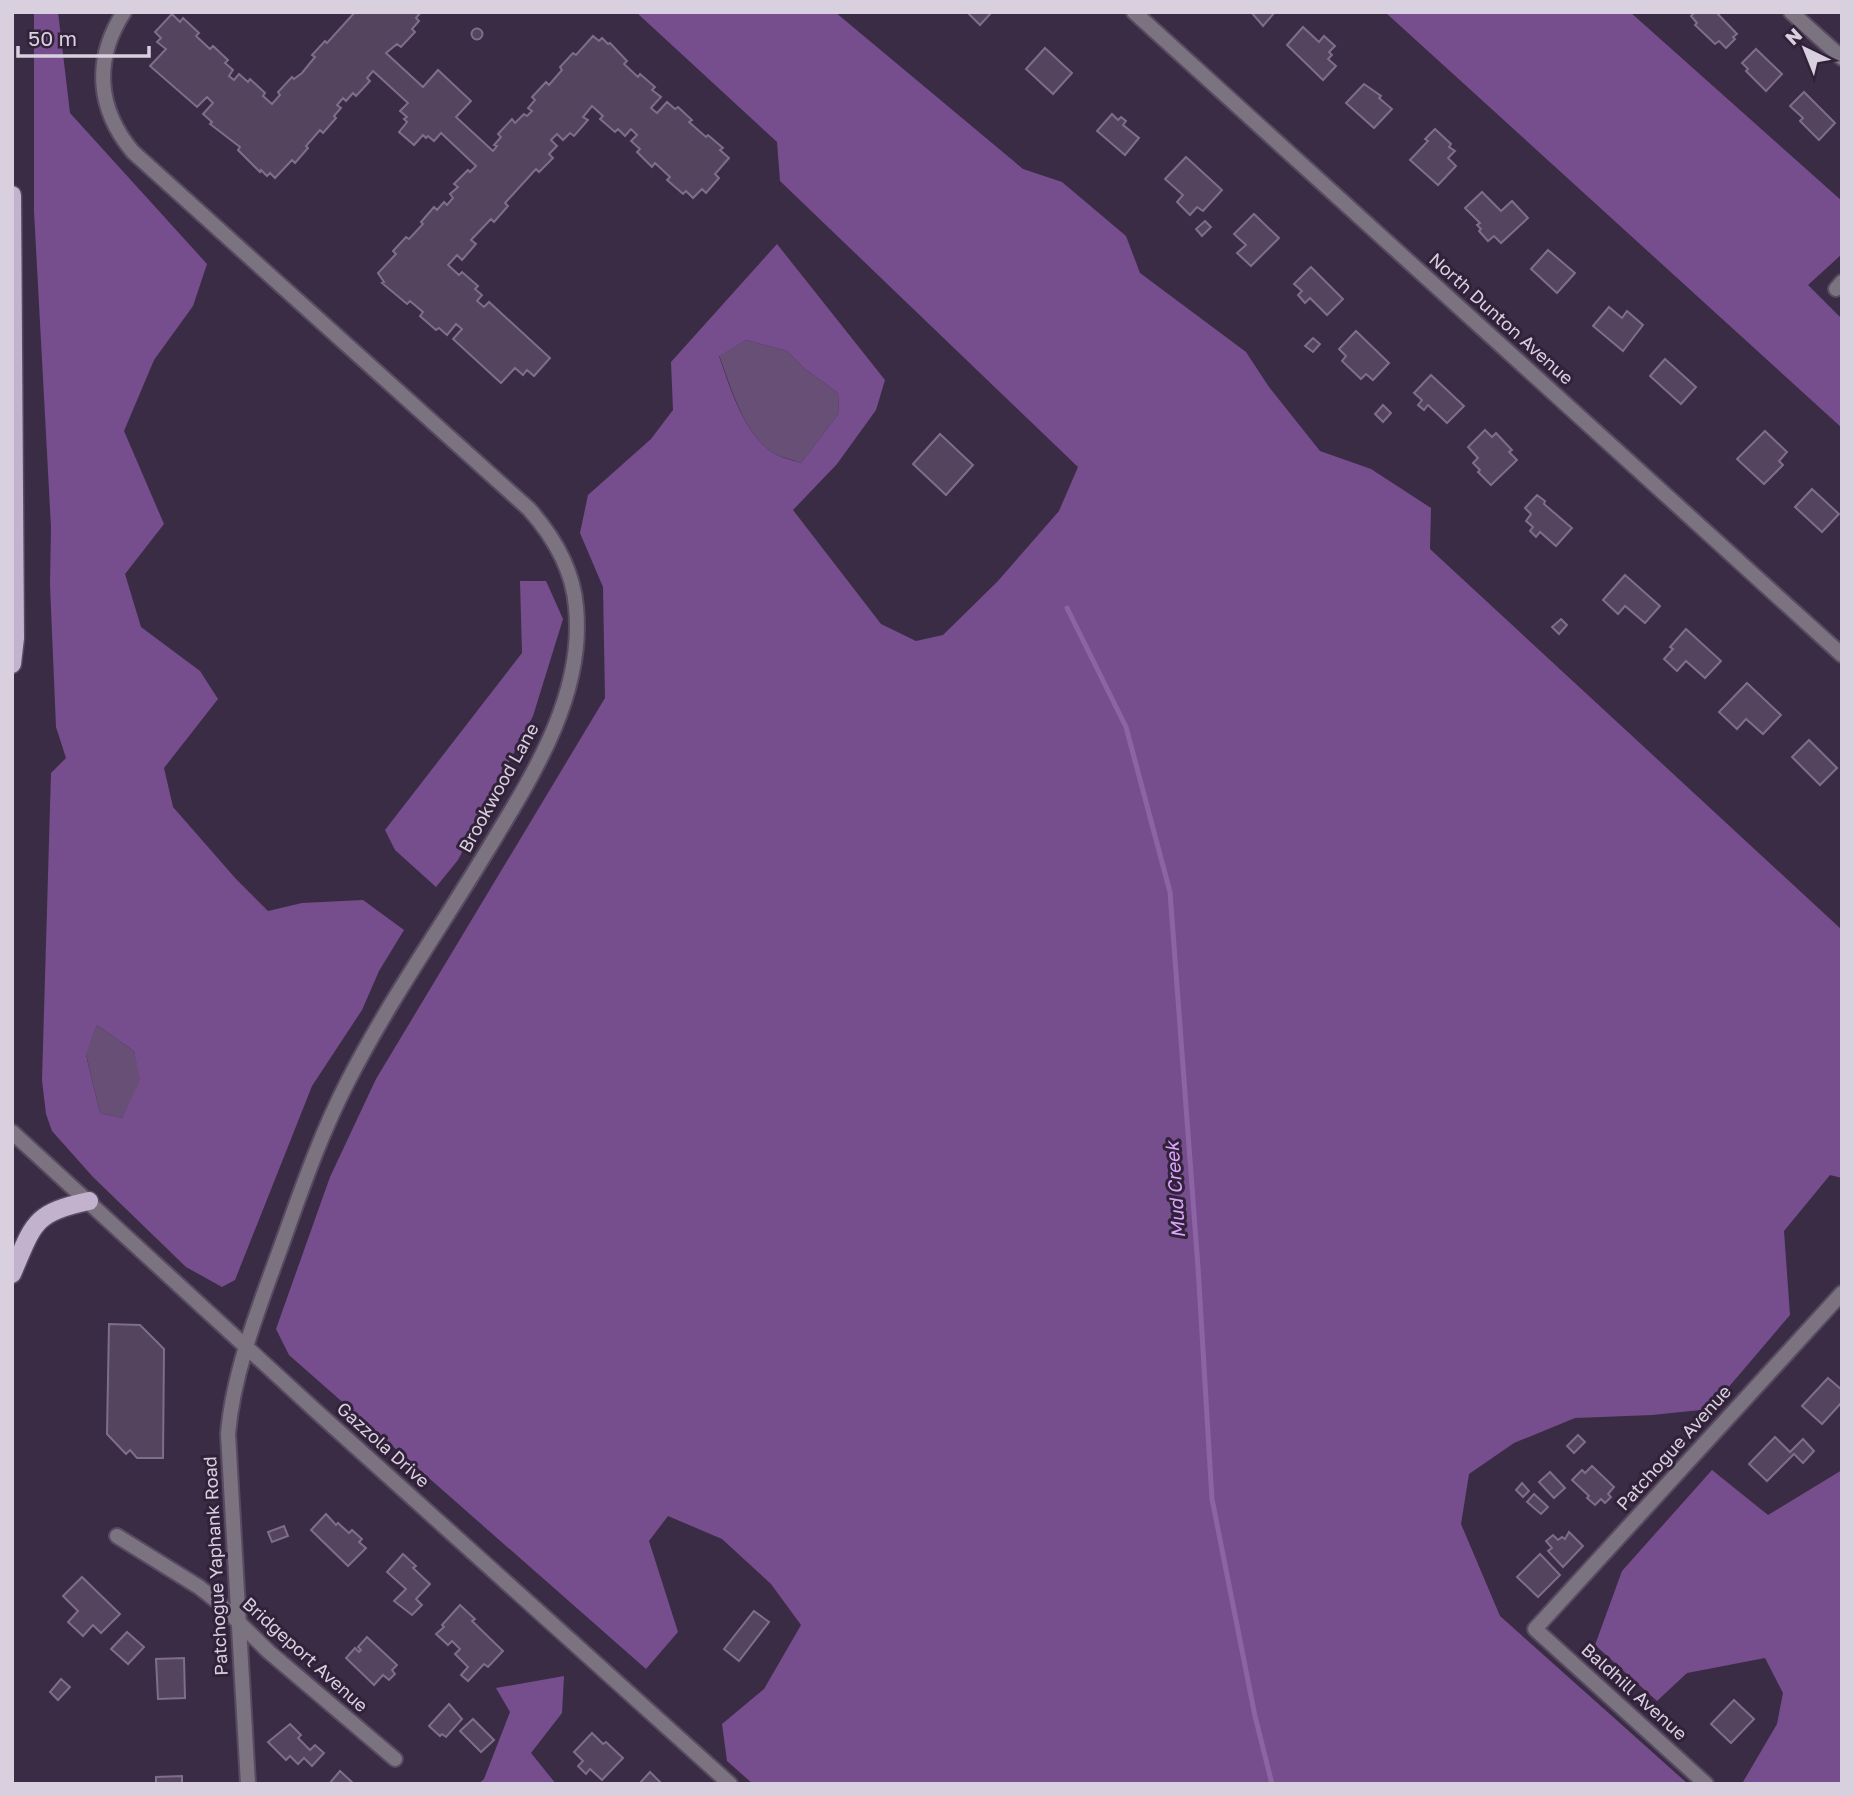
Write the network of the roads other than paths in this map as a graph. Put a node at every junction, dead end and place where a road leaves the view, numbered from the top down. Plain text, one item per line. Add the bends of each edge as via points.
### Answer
1 (124, 12) edge
2 (1134, 12) edge
3 (1791, 12) edge
4 (1842, 58) edge
5 (12, 195) edge
6 (1842, 655) edge
7 (12, 664) edge
8 (12, 1132) edge
9 (89, 1201) junction
10 (12, 1274) edge
11 (1842, 1293) edge
12 (247, 1348) junction
13 (117, 1536) dead end
14 (239, 1623) junction
15 (1535, 1629) joint
16 (395, 1759) dead end
17 (248, 1784) edge
18 (730, 1784) edge
19 (1706, 1784) edge

1 - 12 street, Brookwood Lane via 107,47 103,89 113,125 133,152 543,525 564,563 576,607 577,632 566,691 542,755 374,1033 327,1125
2 - 6 street, North Dunton Avenue
3 - 4 street
5 - 7 main road
8 - 9 street, Gazzola Drive
9 - 10 main road via 60,1207 41,1218
9 - 12 street, Gazzola Drive
11 - 15 street, Patchogue Avenue
12 - 14 street, Patchogue Yaphank Road via 232,1396 228,1434
12 - 18 street, Gazzola Drive
13 - 14 street, Bridgeport Avenue via 199,1587
14 - 16 street, Bridgeport Avenue
14 - 17 street, Patchogue Yaphank Road
15 - 19 street, Baldhill Avenue

